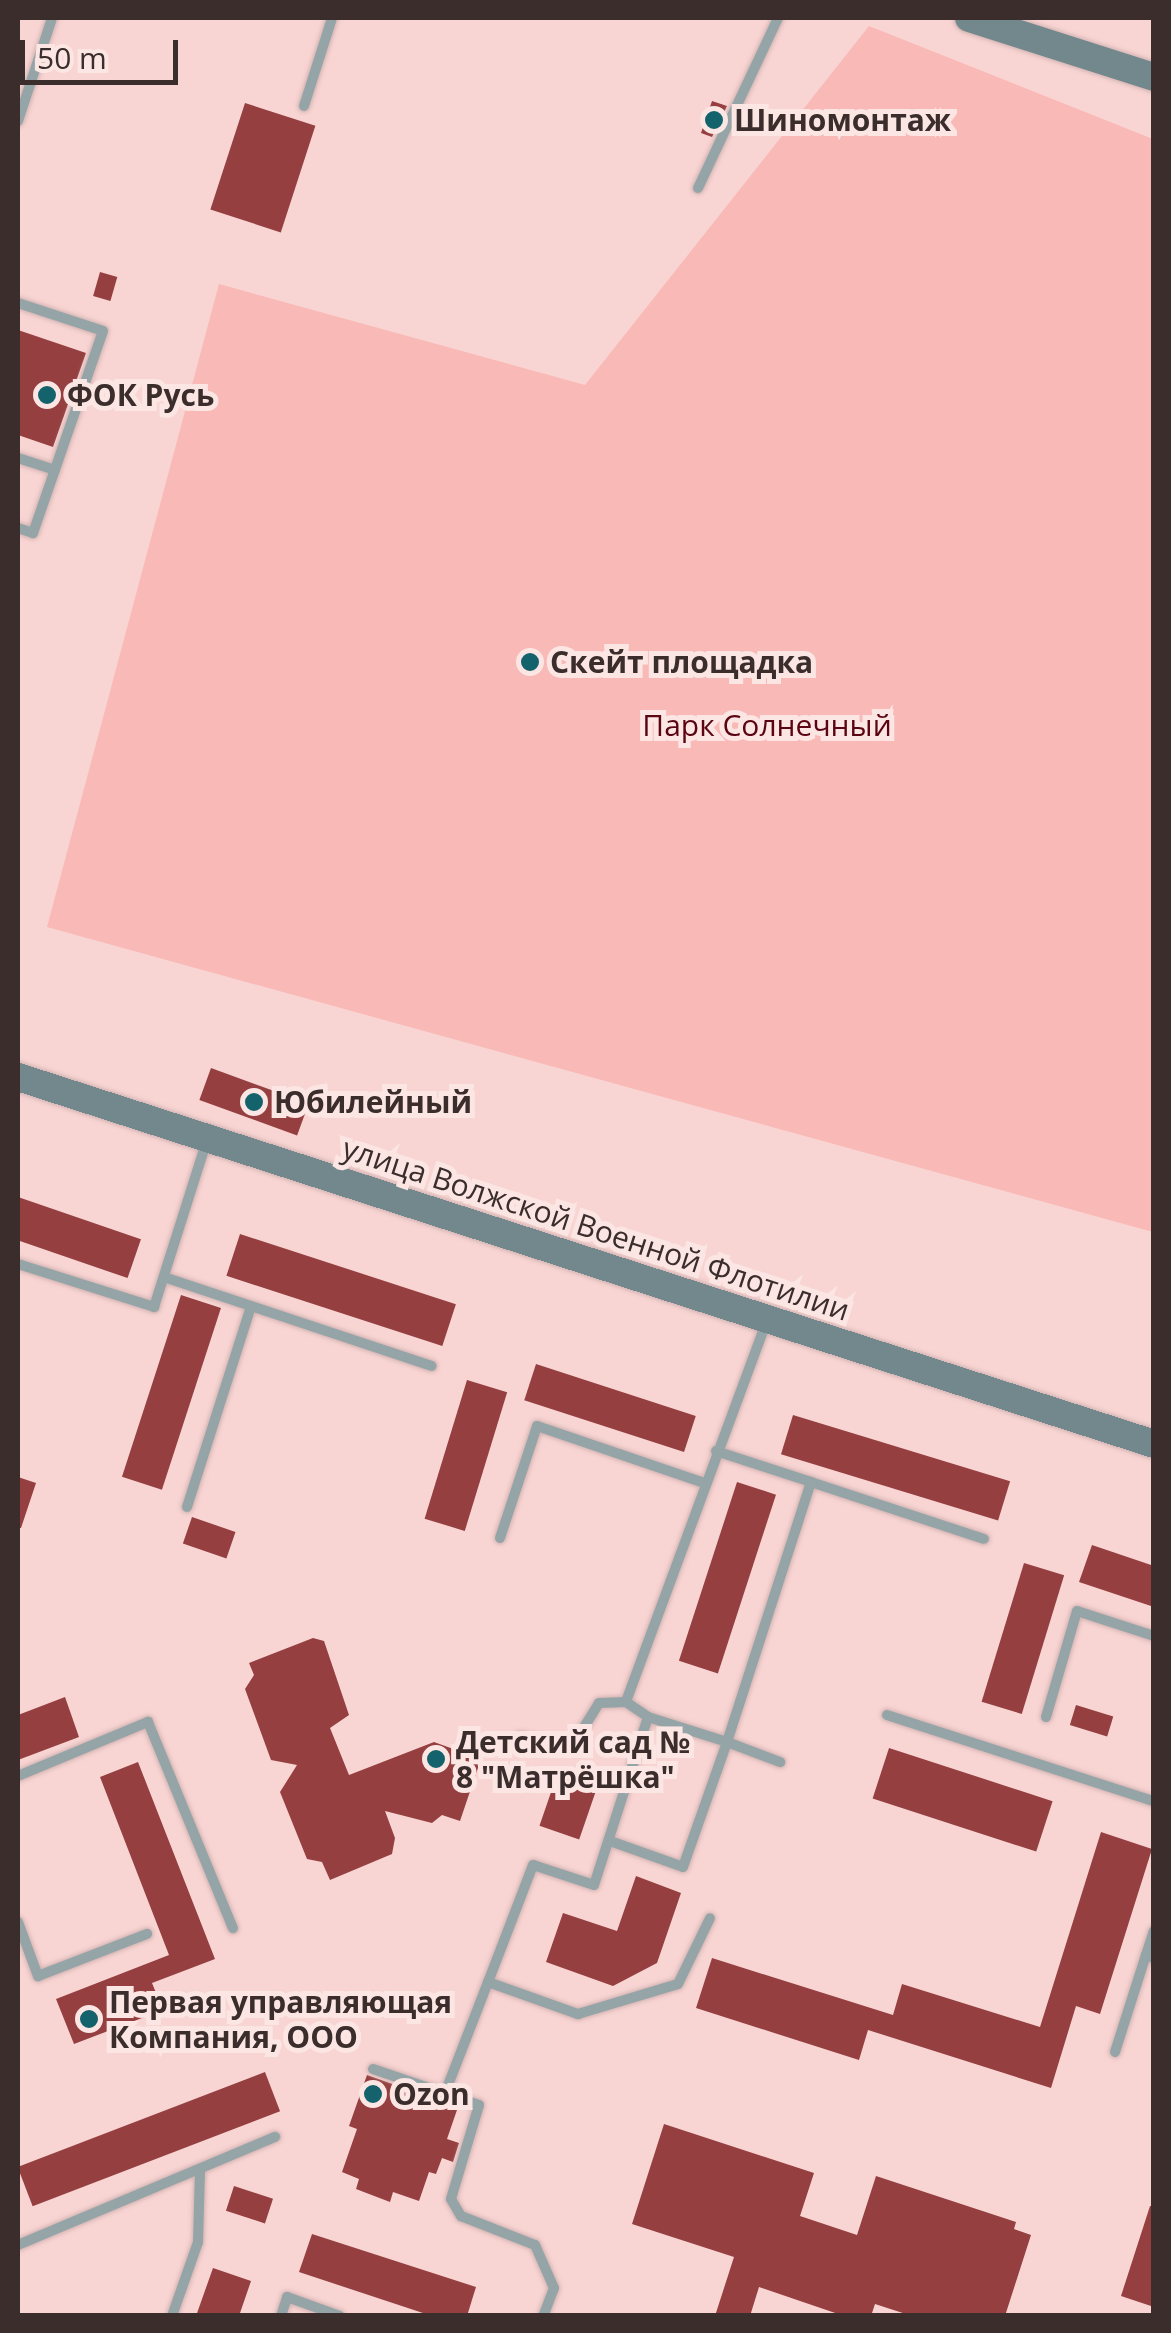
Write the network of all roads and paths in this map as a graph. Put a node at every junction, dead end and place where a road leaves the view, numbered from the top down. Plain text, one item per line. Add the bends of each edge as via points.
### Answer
1 (52, 18) edge
2 (332, 18) edge
3 (778, 18) edge
4 (969, 18) edge
5 (1154, 78) edge
6 (304, 106) dead end
7 (18, 121) edge
8 (698, 188) dead end
9 (18, 303) edge
10 (18, 458) edge
11 (54, 470) junction
12 (18, 528) edge
13 (18, 1078) edge
14 (208, 1138) junction
15 (18, 1264) edge
16 (164, 1278) junction
17 (250, 1309) junction
18 (767, 1320) junction
19 (432, 1366) dead end
20 (1154, 1444) edge
21 (716, 1451) junction
22 (811, 1482) junction
23 (704, 1483) junction
24 (187, 1508) dead end
25 (500, 1538) dead end
26 (984, 1539) dead end
27 (1154, 1636) edge
28 (626, 1702) junction
29 (887, 1716) dead end
30 (648, 1717) junction
31 (1046, 1717) dead end
32 (519, 1737) dead end
33 (727, 1742) junction
34 (780, 1762) dead end
35 (18, 1776) edge
36 (1154, 1801) edge
37 (610, 1841) junction
38 (710, 1918) dead end
39 (18, 1922) edge
40 (234, 1928) dead end
41 (1154, 1932) edge
42 (147, 1934) dead end
43 (1150, 1957) edge
44 (488, 1982) junction
45 (1115, 2052) dead end
46 (374, 2068) dead end
47 (445, 2093) junction
48 (275, 2137) dead end
49 (200, 2170) junction
50 (18, 2245) edge
51 (172, 2316) edge
52 (281, 2316) edge
53 (340, 2316) edge
54 (543, 2316) edge

1 - 7 lane
2 - 6 lane
3 - 8 lane
4 - 5 street
9 - 11 lane via 103,331
10 - 11 lane
11 - 12 lane via 33,533
13 - 14 street, улица Волжской Военной Флотилии
14 - 16 lane
14 - 18 street, улица Волжской Военной Флотилии
15 - 16 lane via 154,1307
16 - 17 lane
17 - 19 lane
17 - 24 lane
18 - 20 street, улица Волжской Военной Флотилии
18 - 21 lane
21 - 22 lane
21 - 23 lane
22 - 26 lane
22 - 33 lane
23 - 25 lane via 538,1426
23 - 28 lane
27 - 31 lane via 1077,1611
28 - 30 lane
28 - 32 lane via 599,1703 573,1745
29 - 36 lane
30 - 33 lane
30 - 37 lane
33 - 34 lane
33 - 37 lane via 682,1867
35 - 40 lane via 148,1722
37 - 44 lane via 594,1885 534,1865
38 - 44 lane via 678,1984 578,2014
39 - 42 lane via 38,1976
41 - 43 lane
43 - 45 lane
44 - 47 lane
46 - 47 lane
47 - 54 lane via 479,2105 451,2199 461,2216 535,2245 554,2288
48 - 49 lane
49 - 50 lane
49 - 51 lane via 198,2242
52 - 53 lane via 287,2297

